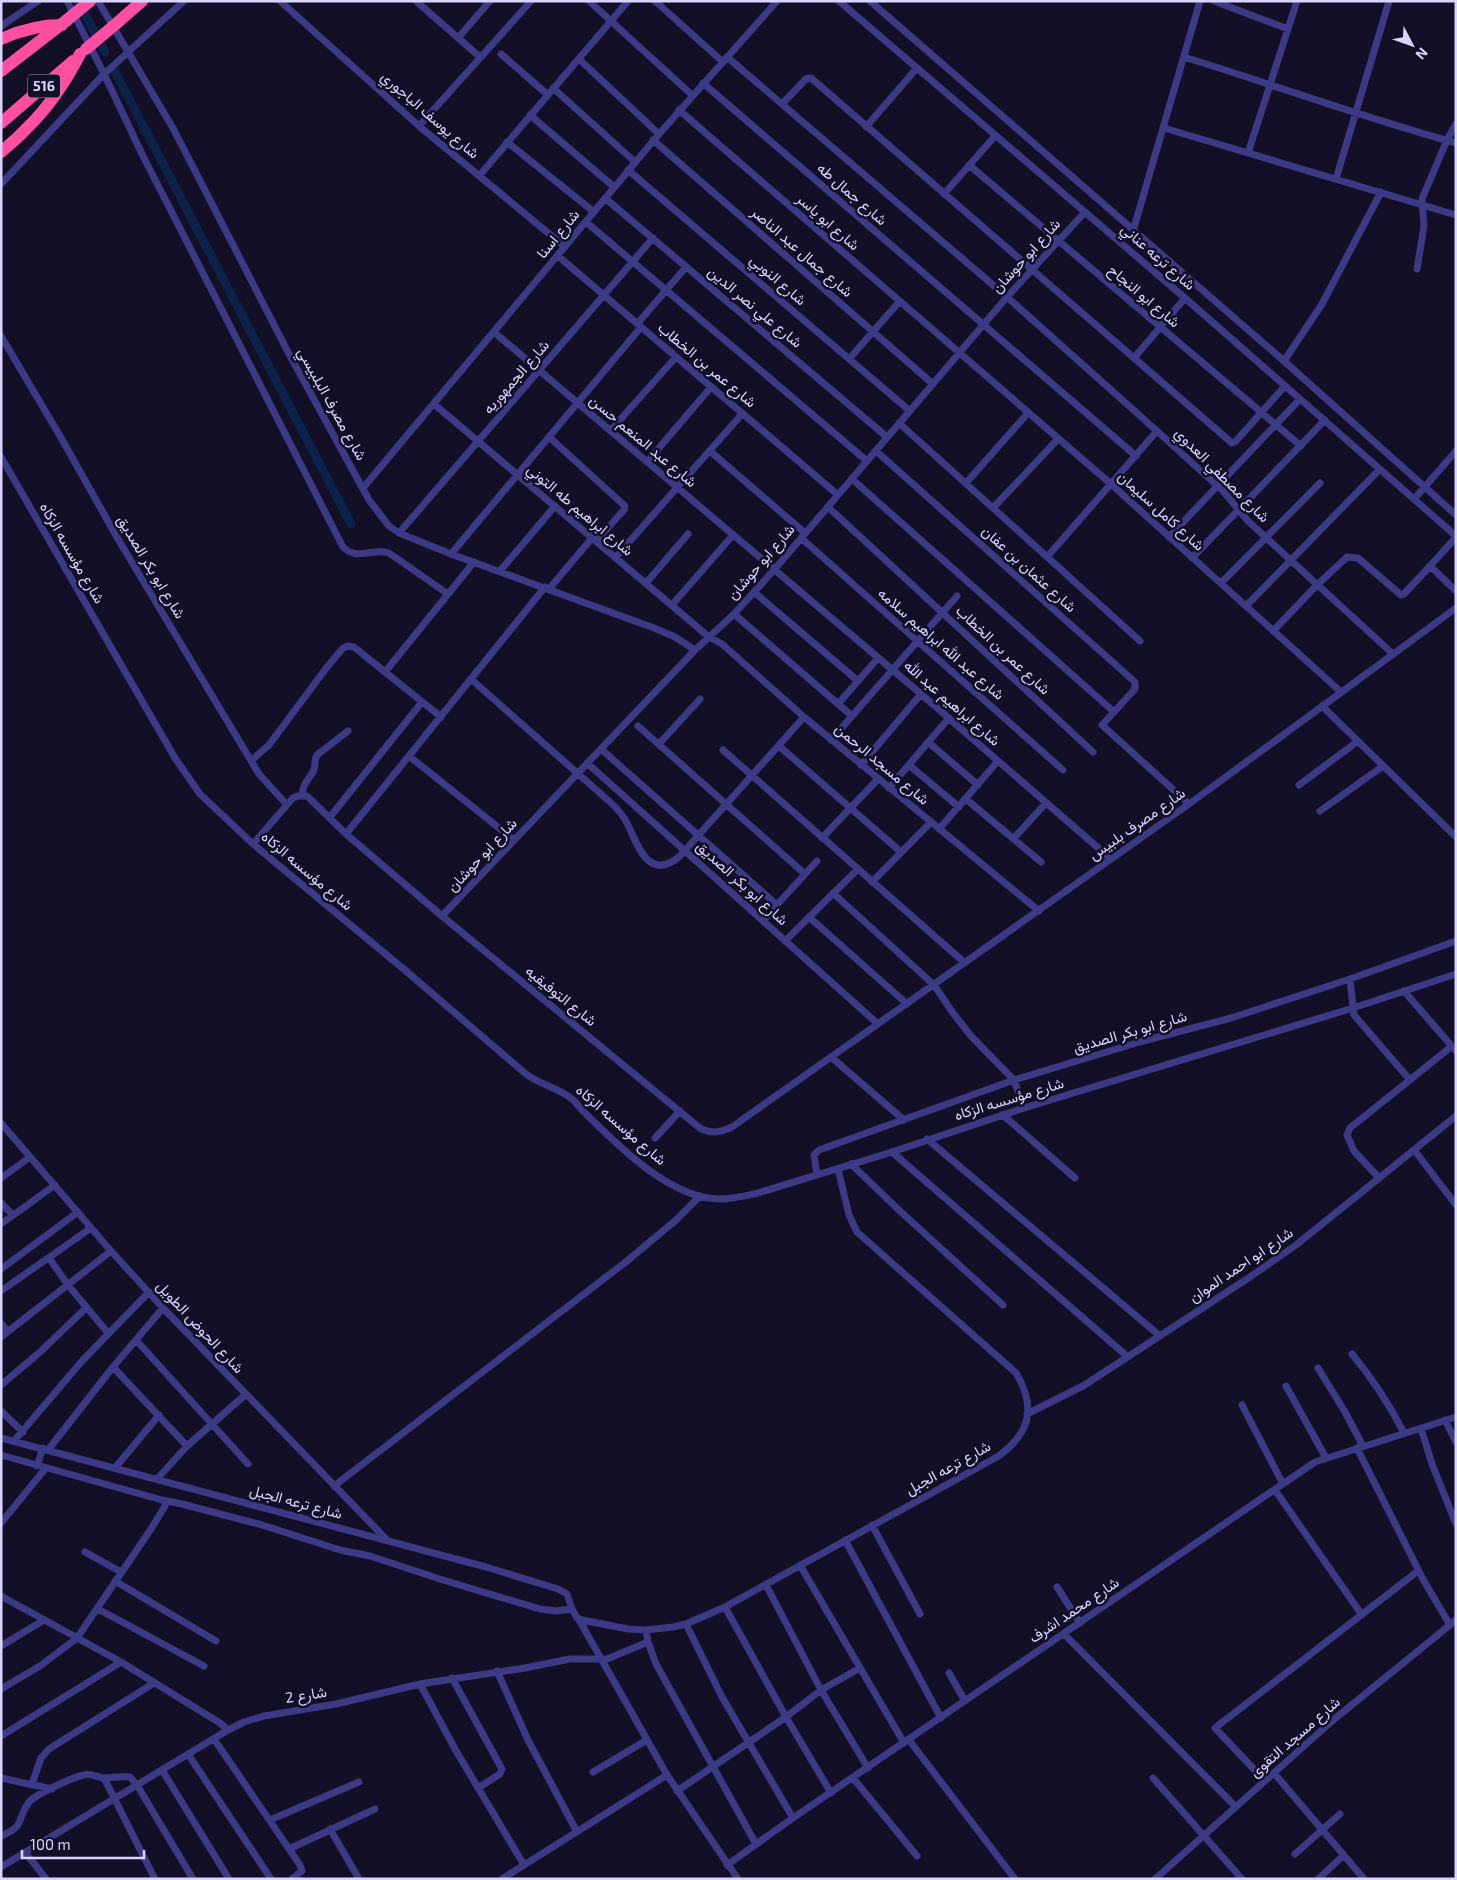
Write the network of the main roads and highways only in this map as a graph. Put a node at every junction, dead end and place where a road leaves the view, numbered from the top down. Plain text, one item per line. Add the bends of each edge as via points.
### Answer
1 (90, 1) edge
2 (142, 1) edge
3 (64, 22) junction
4 (1, 39) edge
5 (83, 52) junction
6 (1, 71) edge
7 (1, 123) edge
8 (1, 152) edge

1 - 3 highway, 516, bridge
2 - 5 highway, 516, bridge
3 - 4 highway via 16,32
3 - 6 highway, 516
5 - 7 highway, 516
5 - 8 highway via 46,107

